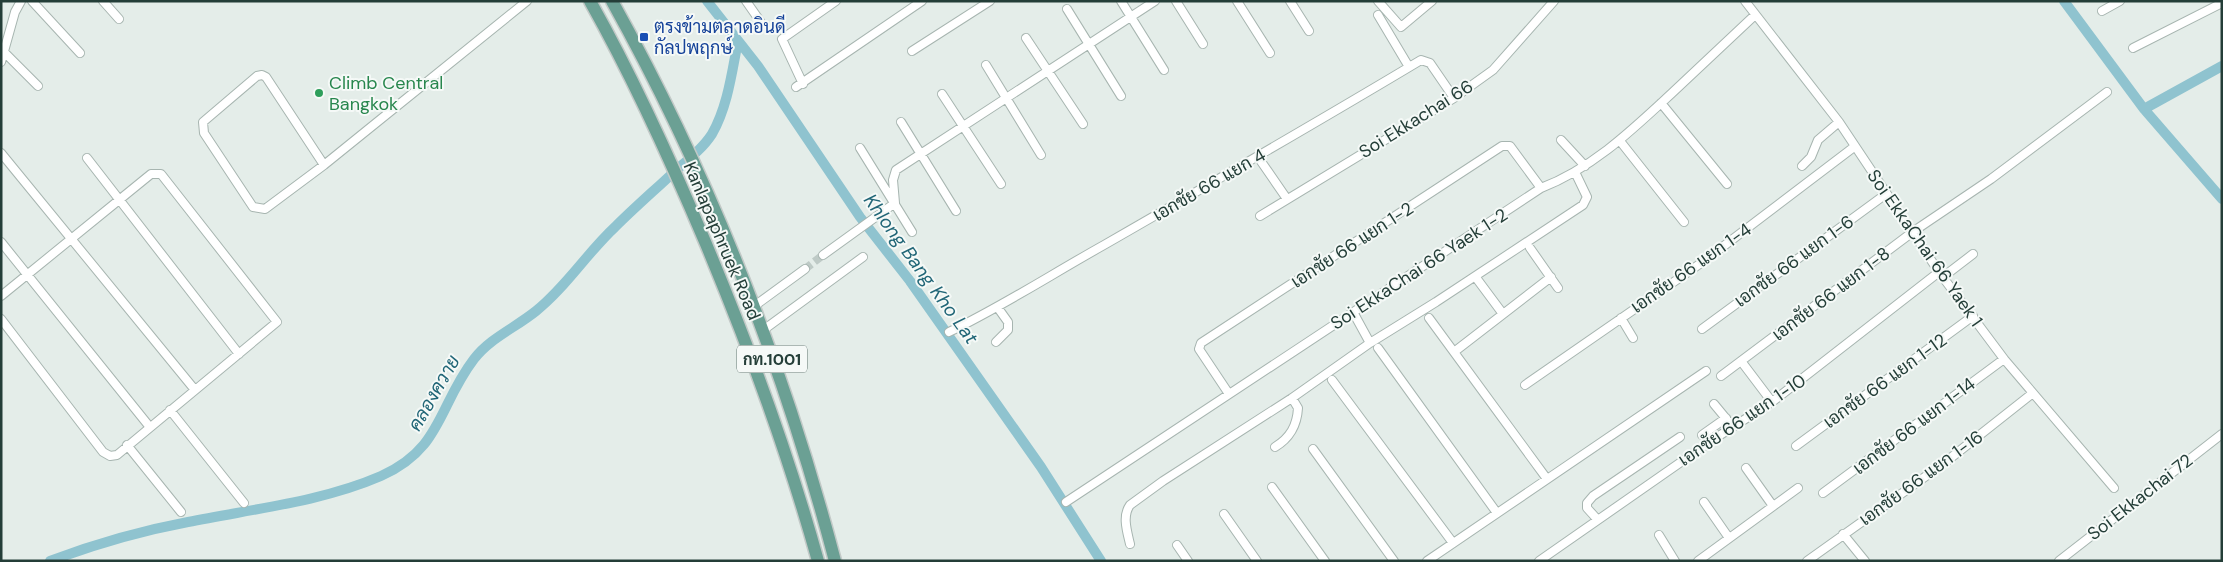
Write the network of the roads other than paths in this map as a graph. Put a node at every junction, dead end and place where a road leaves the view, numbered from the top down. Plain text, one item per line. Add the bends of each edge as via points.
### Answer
1 (21, 1) edge
2 (32, 1) edge
3 (103, 1) edge
4 (527, 1) edge
5 (590, 1) edge
6 (612, 1) edge
7 (746, 1) edge
8 (836, 1) edge
9 (922, 1) edge
10 (990, 1) edge
11 (1121, 1) edge
12 (1155, 1) edge
13 (1176, 1) edge
14 (1237, 1) edge
15 (1290, 1) edge
16 (1378, 1) edge
17 (1432, 1) edge
18 (1554, 1) edge
19 (1745, 1) edge
20 (2120, 1) edge
21 (2222, 3) edge
22 (1067, 8) dead end
23 (2102, 10) dead end
24 (1378, 15) dead end
25 (1755, 15) junction
26 (1131, 17) junction
27 (119, 19) dead end
28 (762, 24) dead end
29 (1309, 31) dead end
30 (1026, 38) dead end
31 (1089, 44) junction
32 (1203, 44) dead end
33 (2134, 48) dead end
34 (912, 51) dead end
35 (5, 53) junction
36 (80, 54) dead end
37 (1270, 54) dead end
38 (1, 62) edge
39 (986, 65) dead end
40 (1410, 67) junction
41 (1164, 70) dead end
42 (1048, 71) junction
43 (38, 86) dead end
44 (2107, 92) dead end
45 (942, 94) dead end
46 (1121, 96) dead end
47 (1007, 98) junction
48 (1454, 98) junction
49 (1661, 103) junction
50 (901, 122) dead end
51 (1839, 122) junction
52 (1083, 124) dead end
53 (962, 127) junction
54 (1561, 140) dead end
55 (1620, 141) junction
56 (1854, 147) junction
57 (860, 148) dead end
58 (1, 153) edge
59 (922, 154) junction
60 (1041, 155) dead end
61 (1258, 157) junction
62 (87, 158) dead end
63 (324, 165) junction
64 (1585, 166) junction
65 (1802, 166) dead end
66 (1575, 172) junction
67 (1001, 184) dead end
68 (1727, 184) dead end
69 (1541, 188) junction
70 (1886, 194) junction
71 (1287, 199) junction
72 (120, 200) junction
73 (895, 203) junction
74 (956, 211) dead end
75 (1260, 216) dead end
76 (1684, 222) dead end
77 (1914, 231) junction
78 (912, 232) dead end
79 (72, 239) junction
80 (1, 242) edge
81 (1530, 248) dead end
82 (1974, 254) dead end
83 (823, 255) tunnel mouth
84 (863, 257) dead end
85 (805, 268) tunnel mouth
86 (27, 274) junction
87 (1941, 275) junction
88 (1551, 277) junction
89 (1477, 279) dead end
90 (1558, 288) dead end
91 (1, 296) edge
92 (753, 307) junction
93 (998, 308) junction
94 (1353, 312) junction
95 (1503, 314) junction
96 (1973, 316) junction
97 (1429, 318) dead end
98 (1621, 318) junction
99 (1, 319) edge
100 (1702, 329) dead end
101 (762, 331) junction
102 (949, 332) dead end
103 (1633, 338) dead end
104 (996, 342) dead end
105 (1370, 343) junction
106 (1378, 348) dead end
107 (1454, 352) junction
108 (239, 354) junction
109 (2004, 359) junction
110 (1741, 362) junction
111 (1706, 370) dead end
112 (1721, 376) dead end
113 (1332, 380) dead end
114 (1525, 385) dead end
115 (195, 390) junction
116 (2033, 393) junction
117 (1229, 394) junction
118 (1292, 398) junction
119 (1772, 402) junction
120 (1714, 404) dead end
121 (170, 410) junction
122 (1726, 418) junction
123 (149, 426) junction
124 (1733, 427) junction
125 (2222, 434) edge
126 (1702, 435) dead end
127 (1680, 438) dead end
128 (126, 445) junction
129 (1796, 446) dead end
130 (1275, 447) dead end
131 (1313, 449) dead end
132 (1746, 468) dead end
133 (1547, 479) junction
134 (1272, 487) dead end
135 (1798, 488) dead end
136 (2114, 488) dead end
137 (1823, 493) dead end
138 (1066, 502) dead end
139 (1704, 502) dead end
140 (244, 503) dead end
141 (1773, 506) junction
142 (181, 512) dead end
143 (1497, 513) junction
144 (1224, 514) dead end
145 (1597, 520) junction
146 (1843, 534) junction
147 (1659, 535) dead end
148 (1729, 538) junction
149 (1453, 543) junction
150 (1130, 544) dead end
151 (1177, 545) dead end
152 (818, 561) edge
153 (835, 561) edge
154 (1188, 561) edge
155 (1258, 561) edge
156 (1325, 561) edge
157 (1394, 561) edge
158 (1427, 561) edge
159 (1539, 561) edge
160 (1675, 561) edge
161 (1698, 561) edge
162 (1807, 561) edge
163 (1865, 561) edge
164 (2059, 561) edge

1 - 35 street
2 - 36 street
3 - 27 street
4 - 63 street
5 - 152 main road, Kanlapaphruek Road / กท.1001 via 677,176 731,304 785,451
6 - 92 main road, Kanlapaphruek Road / กท.1001 via 693,163
7 - 28 street
8 - 9 street via 782,40 800,86
10 - 34 street
11 - 26 street
12 - 26 street
13 - 32 street
14 - 37 street
15 - 29 street
16 - 17 street via 1402,27
18 - 48 street, Soi Ekkachai 66 via 1493,70
19 - 25 street, Soi EkkaChai 66 Yaek 1
20 - 23 street
21 - 33 street
22 - 31 street
24 - 40 street
25 - 49 street, Soi EkkaChai 66 Yaek 1-2
25 - 51 street, Soi EkkaChai 66 Yaek 1
26 - 31 street
26 - 41 street
30 - 42 street
31 - 42 street
31 - 46 street
35 - 38 street
35 - 43 street
39 - 47 street
40 - 48 street, เอกชัย 66 แยก 4 via 1421,60 1430,63
40 - 61 street, เอกชัย 66 แยก 4
42 - 47 street
42 - 52 street
44 - 77 street, เอกชัย 66 แยก 1-8 via 1991,179
45 - 53 street
47 - 53 street
47 - 60 street
48 - 71 street, Soi Ekkachai 66
49 - 55 street, Soi EkkaChai 66 Yaek 1-2
49 - 68 street
50 - 59 street
51 - 56 street, Soi EkkaChai 66 Yaek 1
51 - 65 street via 1818,140 1811,157
53 - 59 street
53 - 67 street
54 - 64 street
55 - 64 street, Soi EkkaChai 66 Yaek 1-2
55 - 76 street
56 - 70 street, Soi EkkaChai 66 Yaek 1
56 - 98 street, เอกชัย 66 แยก 1-4
57 - 73 street
58 - 79 street
59 - 73 street via 896,170 893,180
59 - 74 street
61 - 71 street
61 - 93 street, เอกชัย 66 แยก 4
62 - 72 street
63 - 63 street via 262,75 203,122 204,133 256,209 267,208
64 - 66 street, Soi EkkaChai 66 Yaek 1-2
66 - 69 street, Soi EkkaChai 66 Yaek 1-2
66 - 105 street via 1587,197 1583,205
69 - 94 street, Soi EkkaChai 66 Yaek 1-2
69 - 117 street, เอกชัย 66 แยก 1-2 via 1516,152 1510,146 1502,146 1201,343 1199,349 1203,357
70 - 77 street, Soi EkkaChai 66 Yaek 1
70 - 100 street, เอกชัย 66 แยก 1-6
71 - 75 street, Soi Ekkachai 66
72 - 79 street
72 - 108 street
72 - 108 street via 151,174 162,174 276,319 275,325
73 - 78 street
73 - 83 street
77 - 87 street, Soi EkkaChai 66 Yaek 1
77 - 110 street, เอกชัย 66 แยก 1-8
79 - 86 street
79 - 115 street
80 - 86 street
81 - 88 street
82 - 87 street, เอกชัย 66 แยก 1-10
84 - 101 street
85 - 92 street
86 - 91 street
86 - 123 street
87 - 96 street, Soi EkkaChai 66 Yaek 1
87 - 119 street, เอกชัย 66 แยก 1-10
88 - 90 street
88 - 95 street
89 - 95 street
92 - 101 main road, Kanlapaphruek Road / กท.1001
93 - 102 street, เอกชัย 66 แยก 4
93 - 104 street via 1008,322 1008,330
94 - 105 street
94 - 117 street, Soi EkkaChai 66 Yaek 1-2
95 - 107 street
96 - 109 street, Soi EkkaChai 66 Yaek 1
96 - 129 street, เอกชัย 66 แยก 1-12
97 - 107 street
98 - 103 street
98 - 114 street, เอกชัย 66 แยก 1-4
99 - 128 street via 104,452 110,456 117,454
101 - 153 main road, Kanlapaphruek Road / กท.1001 via 803,450
105 - 118 street
106 - 143 street
107 - 133 street
108 - 115 street
109 - 116 street, Soi EkkaChai 66 Yaek 1
109 - 137 street, เอกชัย 66 แยก 1-14
110 - 112 street, เอกชัย 66 แยก 1-8
110 - 119 street
111 - 133 street
113 - 149 street
115 - 121 street
116 - 136 street, Soi EkkaChai 66 Yaek 1
116 - 146 street, เอกชัย 66 แยก 1-16 via 1943,464
117 - 138 street, Soi EkkaChai 66 Yaek 1-2
118 - 130 street via 1298,408 1292,430 1287,439
118 - 150 street via 1130,505 1125,517
119 - 124 street, เอกชัย 66 แยก 1-10
120 - 122 street
121 - 123 street
121 - 140 street
122 - 124 street
122 - 126 street
123 - 128 street
124 - 145 street, เอกชัย 66 แยก 1-10
125 - 164 street, Soi Ekkachai 72
127 - 145 street via 1593,496 1587,508
128 - 142 street
131 - 157 street
132 - 141 street
133 - 143 street
134 - 156 street
135 - 141 street
139 - 148 street
141 - 148 street
143 - 149 street
144 - 155 street
145 - 159 street, เอกชัย 66 แยก 1-10
146 - 162 street, เอกชัย 66 แยก 1-16
146 - 163 street
147 - 160 street
148 - 161 street
149 - 158 street
151 - 154 street

